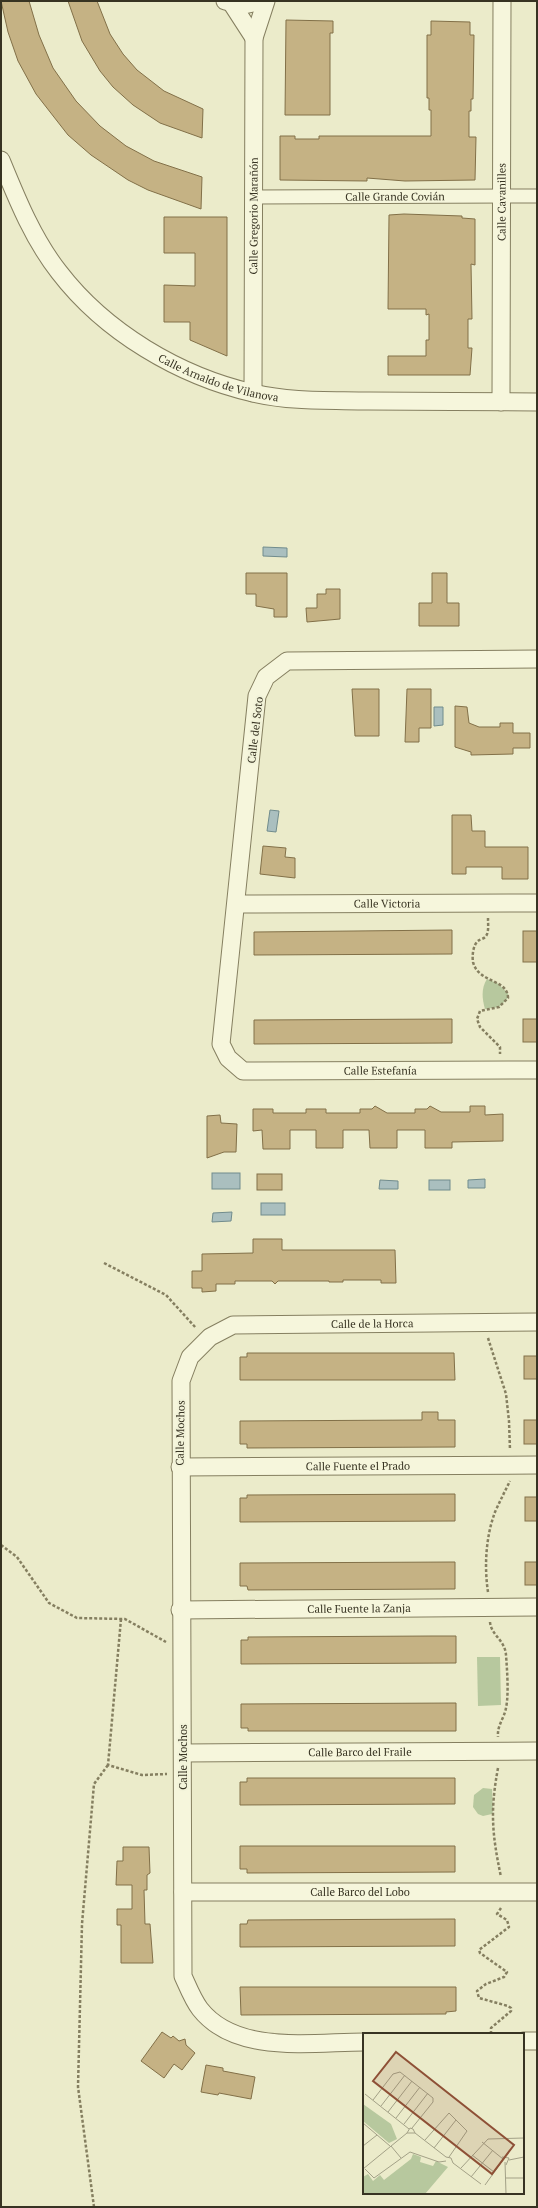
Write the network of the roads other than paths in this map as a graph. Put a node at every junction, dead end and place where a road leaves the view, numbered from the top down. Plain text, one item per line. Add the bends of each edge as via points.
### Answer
1 (262, 1) edge
2 (266, 1) edge
3 (502, 1) edge
4 (228, 3) edge
5 (254, 38) junction
6 (1, 160) edge
7 (501, 195) junction
8 (537, 196) edge
9 (253, 197) junction
10 (253, 393) junction
11 (501, 402) junction
12 (537, 402) edge
13 (537, 659) edge
14 (537, 903) edge
15 (237, 904) junction
16 (228, 1058) joint
17 (537, 1070) edge
18 (537, 1322) edge
19 (210, 1337) joint
20 (537, 1465) edge
21 (180, 1467) junction
22 (537, 1608) edge
23 (180, 1610) junction
24 (537, 1751) edge
25 (183, 1753) junction
26 (183, 1892) junction
27 (537, 1892) edge
28 (524, 2041) edge
29 (537, 2041) edge
30 (363, 2042) edge

1 - 4 street via 244,5
2 - 5 street, Calle Gregorio Marañón
3 - 7 street, Calle Cavanilles
4 - 5 street
5 - 9 street, Calle Gregorio Marañón
6 - 10 street, Calle Arnaldo de Vilanova via 20,208 40,243 59,272 90,308 126,336 169,362 219,383
7 - 8 street, Calle Grande Covián
7 - 9 street, Calle Grande Covián
7 - 11 street, Calle Cavanilles
9 - 10 street, Calle Gregorio Marañón
10 - 11 street, Calle Arnaldo de Vilanova via 299,400
11 - 12 street, Calle Arnaldo de Vilanova
13 - 15 street, Calle del Soto via 287,661 266,677 257,696
14 - 15 street, Calle Victoria
15 - 16 street, Calle del Soto via 221,1044
16 - 17 street, Calle Estefanía via 243,1071
18 - 19 street, Calle de la Horca via 233,1325
19 - 21 street, Calle Mochos via 190,1357 181,1381
20 - 21 street, Calle Fuente el Prado
21 - 23 street, Calle Mochos
22 - 23 street, Calle Fuente la Zanja
23 - 25 street, Calle Mochos
24 - 25 street, Calle Barco del Fraile
25 - 26 street, Calle Mochos
26 - 27 street, Calle Barco del Lobo
26 - 30 street, Calle Mochos via 183,1976 200,2008 221,2028 241,2038 276,2042
28 - 29 street

